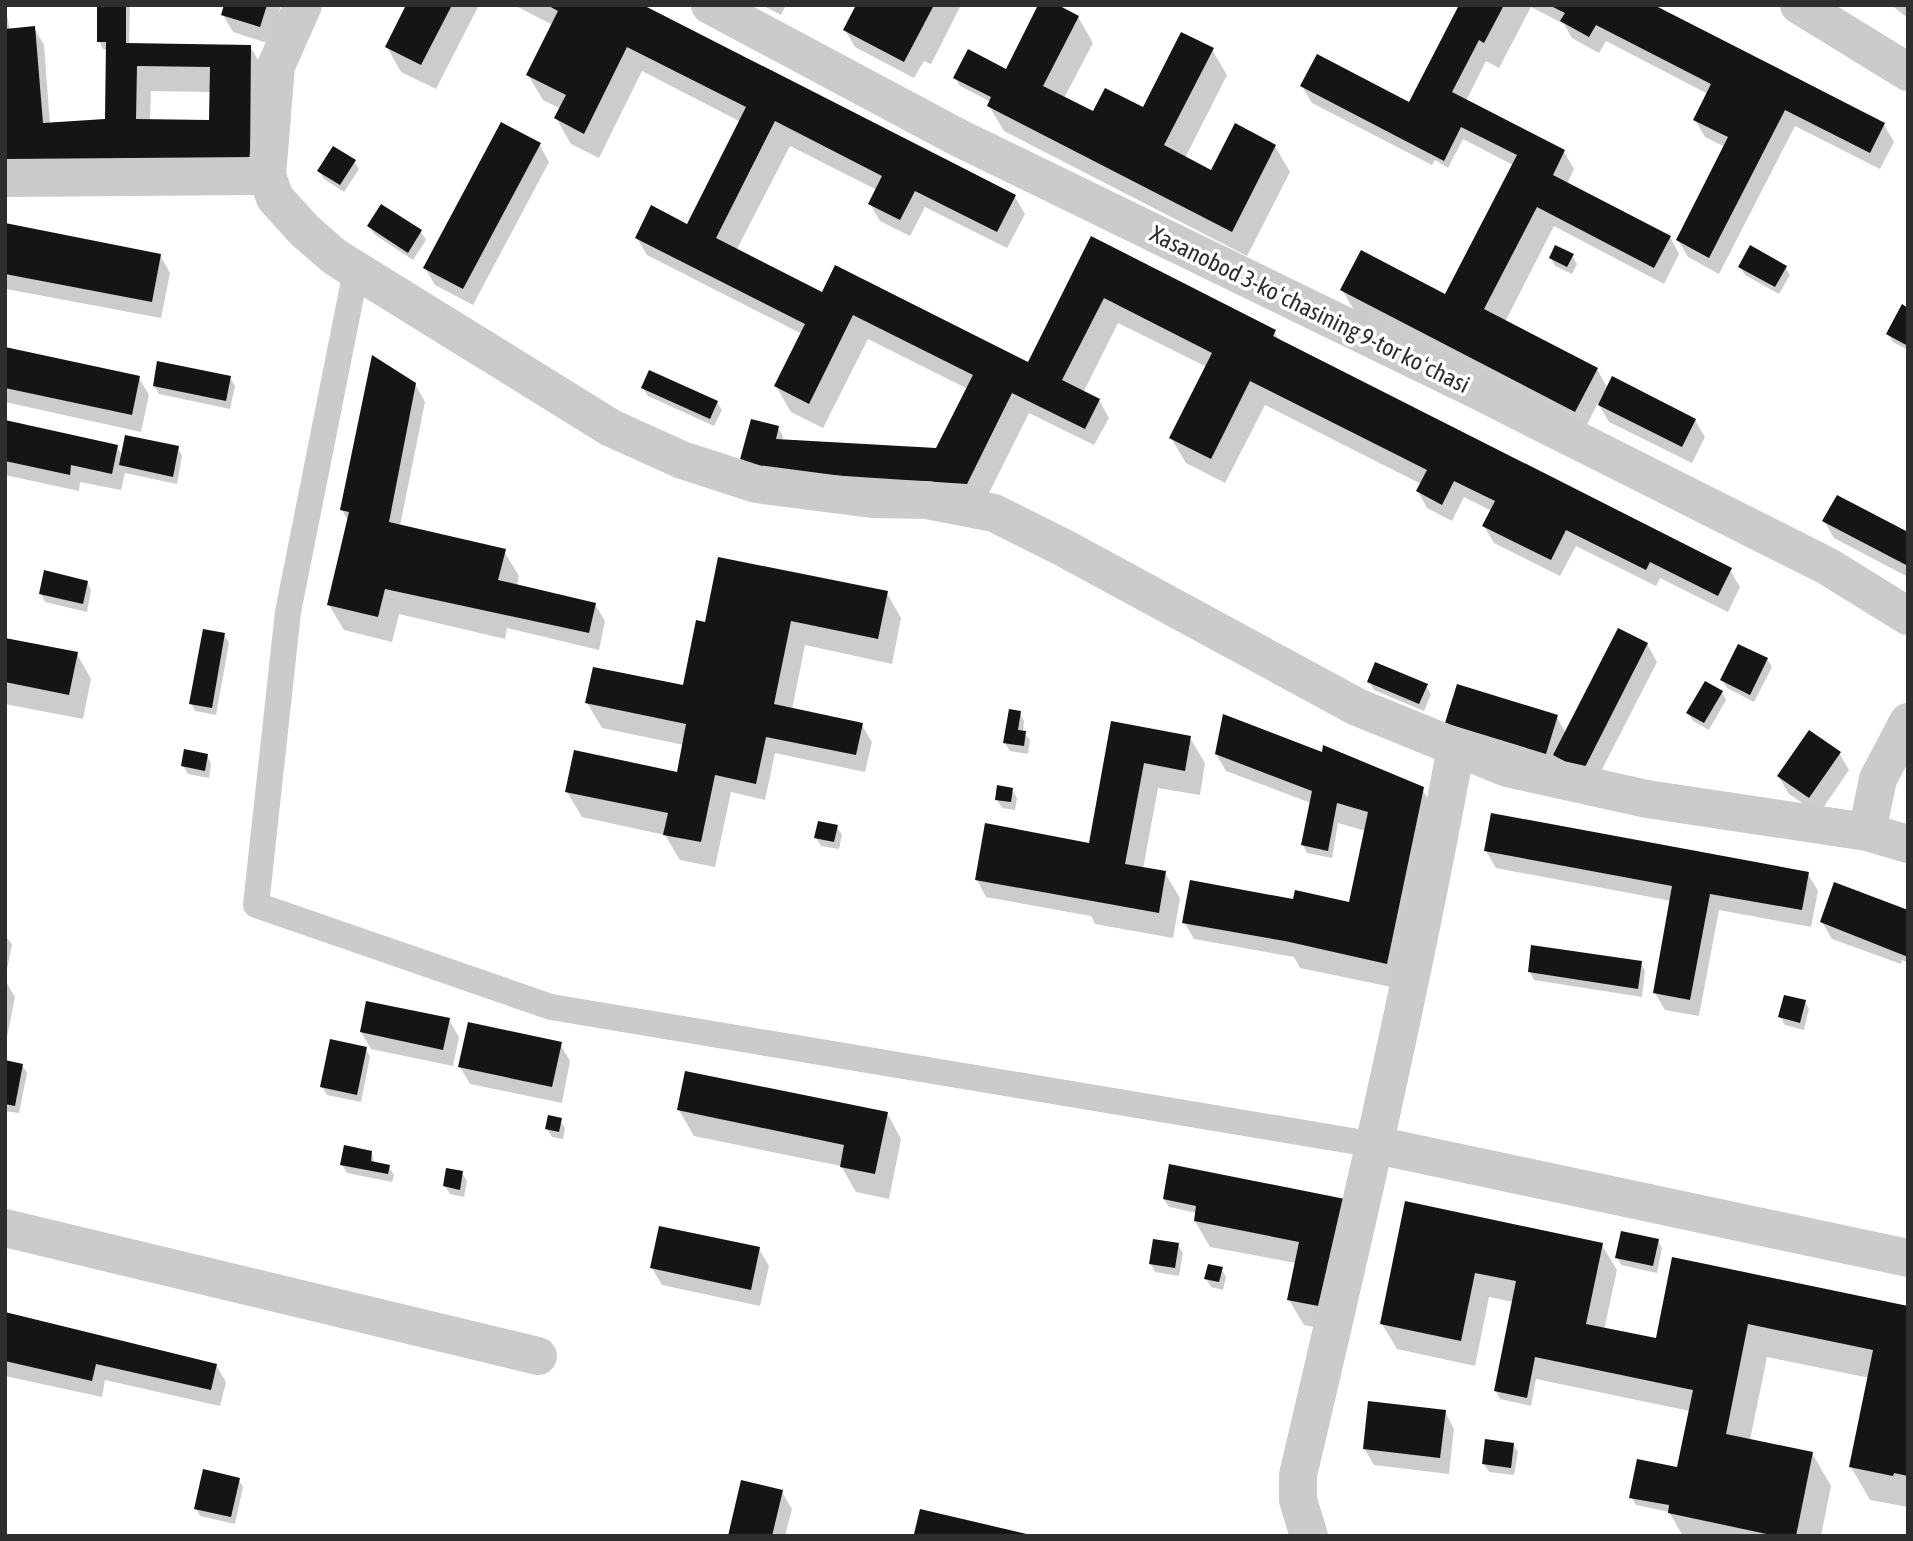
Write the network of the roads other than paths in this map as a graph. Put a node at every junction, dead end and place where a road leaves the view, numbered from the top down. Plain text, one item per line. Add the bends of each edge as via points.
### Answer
1 (303, 5) edge
2 (710, 5) edge
3 (1799, 5) edge
4 (1908, 72) edge
5 (267, 176) junction
6 (5, 178) edge
7 (356, 271) junction
8 (1908, 616) edge
9 (1908, 722) edge
10 (1456, 747) junction
11 (1867, 832) junction
12 (1908, 844) edge
13 (1376, 1145) junction
14 (5, 1228) edge
15 (1908, 1258) edge
16 (538, 1356) dead end
17 (1300, 1534) edge

1 - 5 street via 276,66
2 - 8 street, Xasanobod 3-koʻchasining 9-tor koʻchasi via 959,138 1826,566
3 - 4 street
5 - 6 street
5 - 7 street via 275,198 305,231
7 - 10 street via 611,428 682,460 756,484 872,499 927,500 994,513 1357,707
7 - 13 lane via 288,612 256,905 551,1007
9 - 11 street via 1878,779
10 - 11 street via 1507,768 1647,799
10 - 13 street via 1421,940
11 - 12 street
13 - 15 street
13 - 17 street via 1298,1475
14 - 16 street

